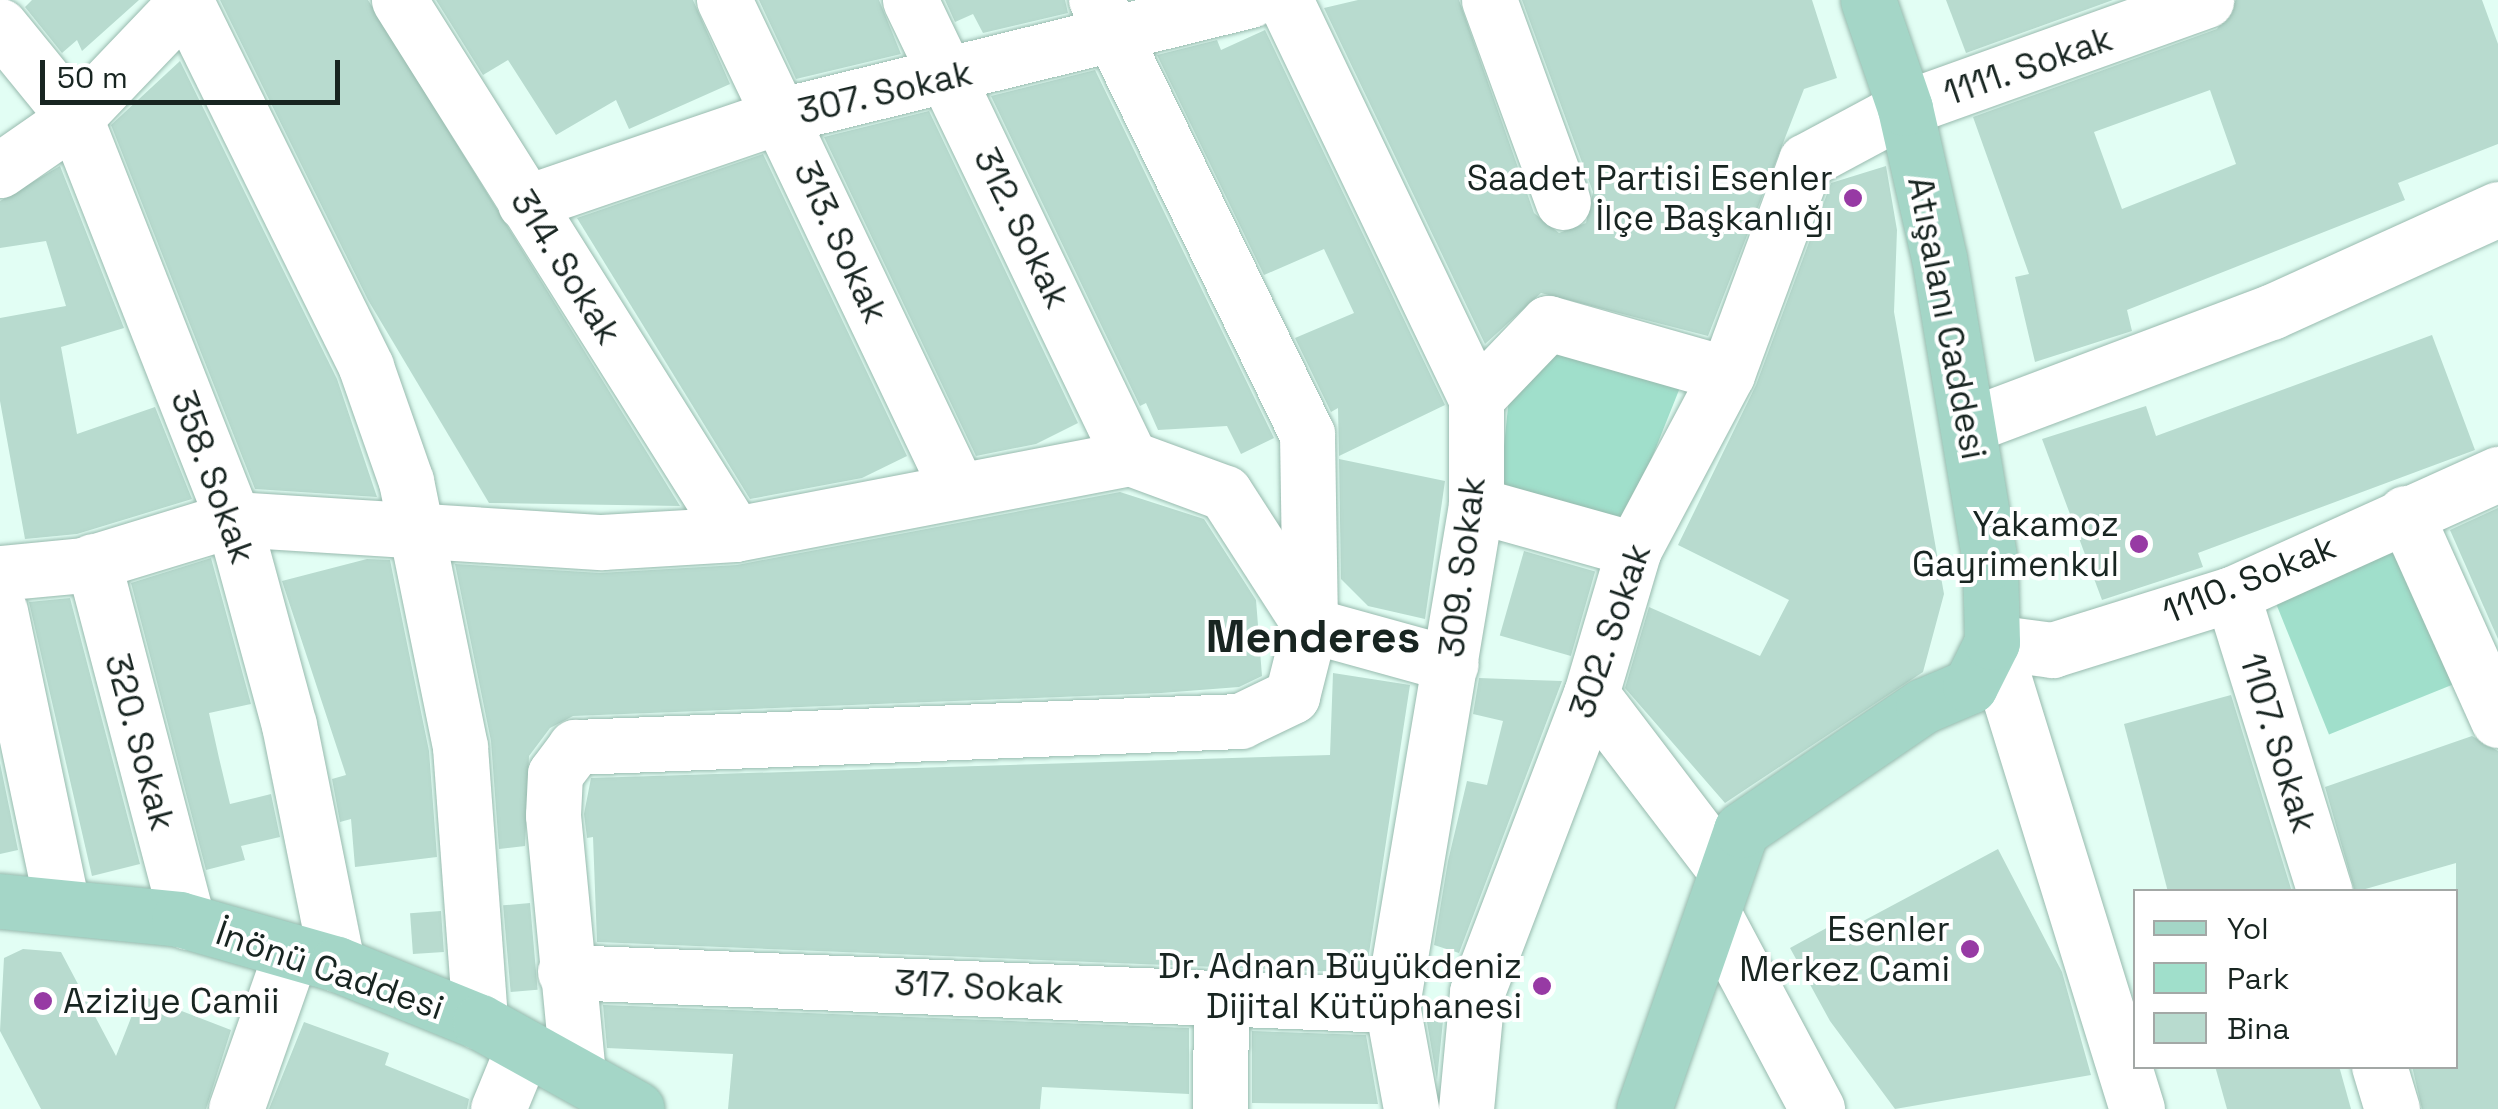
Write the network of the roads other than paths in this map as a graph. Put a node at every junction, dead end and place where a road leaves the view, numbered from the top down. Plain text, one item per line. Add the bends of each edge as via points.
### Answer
1 (399, 0) edge
2 (724, 0) edge
3 (910, 0) edge
4 (1250, 0) edge
5 (1285, 0) edge
6 (1488, 0) edge
7 (1868, 0) edge
8 (2206, 0) edge
9 (185, 1) edge
10 (1105, 19) edge
11 (0, 26) edge
12 (946, 79) junction
13 (1905, 108) junction
14 (782, 115) junction
15 (75, 118) junction
16 (0, 170) edge
17 (525, 202) junction
18 (1563, 202) dead end
19 (2498, 209) edge
20 (1727, 374) junction
21 (1476, 398) junction
22 (1970, 425) junction
23 (1130, 458) junction
24 (2498, 474) edge
25 (956, 486) junction
26 (1476, 505) junction
27 (2405, 513) junction
28 (232, 519) junction
29 (412, 531) junction
30 (735, 534) junction
31 (1634, 549) junction
32 (93, 561) junction
33 (0, 573) edge
34 (2232, 594) junction
35 (0, 611) edge
36 (1310, 625) junction
37 (1992, 642) junction
38 (1450, 664) junction
39 (1591, 694) junction
40 (2497, 714) edge
41 (2324, 889) edge
42 (1718, 890) junction
43 (0, 901) edge
44 (61, 901) junction
45 (188, 922) junction
46 (314, 959) junction
47 (565, 972) junction
48 (1221, 998) junction
49 (1392, 1005) junction
50 (502, 1035) junction
51 (2380, 1069) edge
52 (578, 1075) junction
53 (236, 1109) edge
54 (498, 1109) edge
55 (638, 1109) edge
56 (1220, 1109) edge
57 (1411, 1109) edge
58 (1466, 1109) edge
59 (1644, 1109) edge
60 (1817, 1109) edge
61 (2137, 1109) edge
62 (2392, 1109) edge

1 - 17 street, 314. Sokak
2 - 14 street, 313. Sokak
3 - 12 street, 312. Sokak
4 - 10 street, 307. Sokak
5 - 21 street, 309. Sokak
6 - 18 street
7 - 13 main road, Atışalanı Caddesi
8 - 13 street, 1111. Sokak
9 - 15 street
9 - 29 street via 366,367 406,482
10 - 12 street, 307. Sokak
10 - 36 street via 1307,434
11 - 15 street, 358. Sokak
12 - 14 street, 307. Sokak
12 - 23 street, 312. Sokak
13 - 20 street, 302. Sokak via 1806,161
13 - 22 main road, Atışalanı Caddesi
14 - 17 street, 307. Sokak
14 - 25 street, 313. Sokak
15 - 16 street
15 - 28 street, 358. Sokak
17 - 30 street, 314. Sokak
19 - 22 street via 2271,312
20 - 21 street via 1548,323
20 - 31 street, 302. Sokak
21 - 26 street, 309. Sokak
22 - 37 main road, Atışalanı Caddesi via 1990,562
23 - 25 street
23 - 36 street via 1225,494
24 - 27 street, 1110. Sokak
25 - 30 street
26 - 31 street
26 - 38 street, 309. Sokak
27 - 34 street, 1110. Sokak
27 - 40 street
28 - 29 street
28 - 32 street
28 - 46 street, 358. Sokak via 289,725
29 - 30 street via 602,542
29 - 50 street via 460,747
31 - 39 street, 302. Sokak
32 - 33 street
32 - 45 street, 320. Sokak
34 - 37 street, 1110. Sokak via 2052,650
34 - 41 street, 1107. Sokak
35 - 44 street
36 - 38 street
36 - 47 street via 1292,696 1240,720 575,747 555,774
37 - 42 main road via 1970,686 1923,706 1741,830
37 - 61 street
38 - 49 street, 309. Sokak
39 - 42 street
39 - 58 street, 302. Sokak via 1477,992
42 - 59 main road
42 - 60 street
43 - 44 main road, İnönü Caddesi
44 - 45 main road, İnönü Caddesi
45 - 46 main road, İnönü Caddesi
46 - 50 main road, İnönü Caddesi
46 - 53 street
47 - 48 street, 317. Sokak
47 - 52 street
48 - 49 street, 317. Sokak
48 - 56 street
49 - 57 street, 309. Sokak
50 - 52 main road, İnönü Caddesi
50 - 54 street
51 - 62 street
52 - 55 main road, İnönü Caddesi

